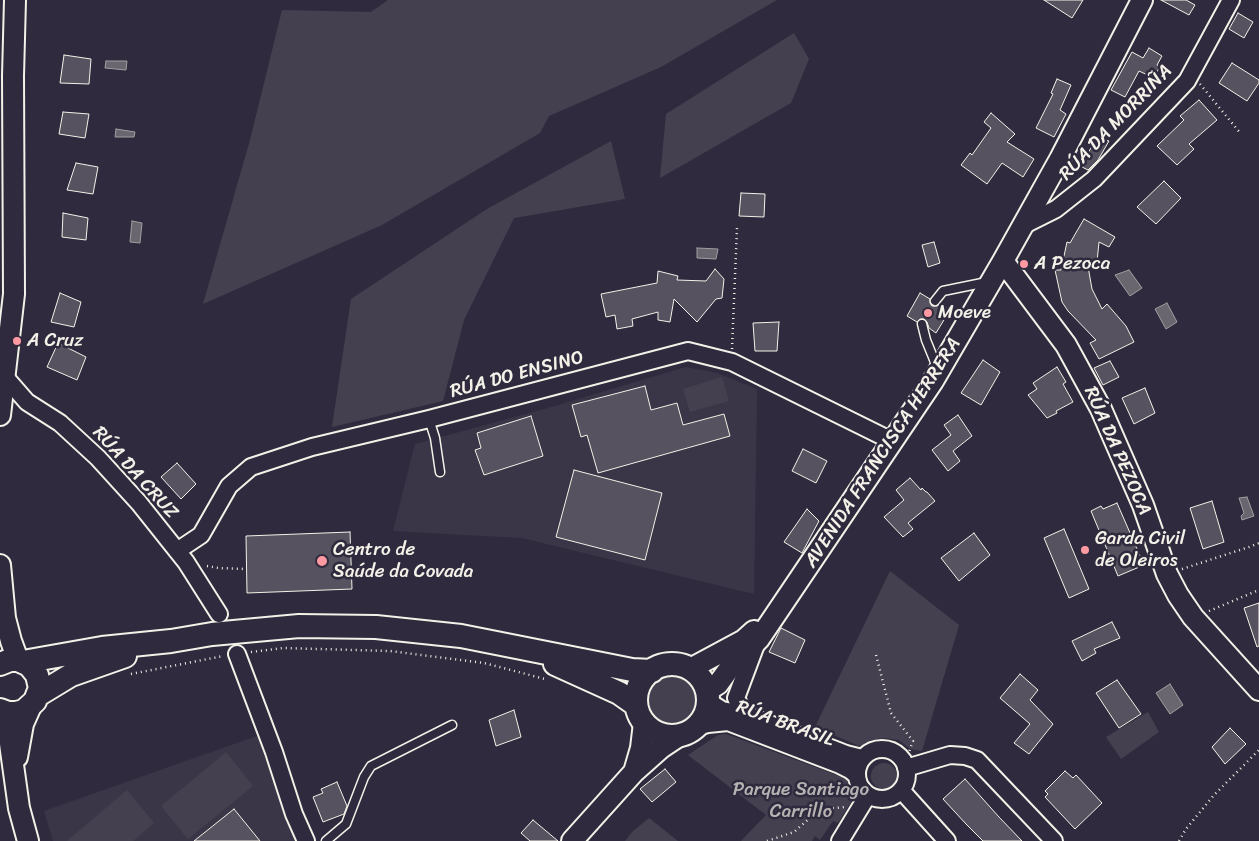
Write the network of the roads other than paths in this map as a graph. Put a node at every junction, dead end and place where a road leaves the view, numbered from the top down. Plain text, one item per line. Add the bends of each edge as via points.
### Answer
1 (15, 0) edge
2 (1142, 0) edge
3 (1231, 0) edge
4 (1022, 226) junction
5 (1003, 261) junction
6 (991, 281) junction
7 (935, 301) dead end
8 (5, 324) edge
9 (922, 324) dead end
10 (939, 370) junction
11 (2, 374) edge
12 (0, 415) edge
13 (429, 419) junction
14 (892, 441) junction
15 (440, 472) dead end
16 (181, 556) junction
17 (0, 565) edge
18 (777, 613) junction
19 (219, 614) dead end
20 (5, 618) junction
21 (758, 639) junction
22 (171, 641) junction
23 (0, 646) edge
24 (530, 651) junction
25 (237, 654) road end
26 (13, 662) edge
27 (690, 669) junction
28 (652, 671) junction
29 (1259, 690) edge
30 (708, 696) junction
31 (35, 701) junction
32 (3, 712) edge
33 (640, 714) junction
34 (744, 714) junction
35 (452, 725) dead end
36 (688, 732) junction
37 (862, 758) junction
38 (905, 765) junction
39 (634, 772) junction
40 (14, 774) junction
41 (857, 776) junction
42 (901, 790) junction
43 (868, 796) junction
44 (28, 841) edge
45 (306, 841) edge
46 (326, 841) edge
47 (572, 841) edge
48 (840, 841) edge
49 (946, 841) edge
50 (1054, 841) edge

1 - 8 street via 14,294
2 - 4 street, AVENIDA FRANCISCA HERRERA
3 - 4 street, RÚA DA MORRIÑA via 1187,81 1094,179 1056,209
4 - 5 street, AVENIDA FRANCISCA HERRERA
5 - 6 street, AVENIDA FRANCISCA HERRERA
5 - 29 street, RÚA DA PEZOCA via 1066,345 1101,409 1178,595
6 - 7 lane via 943,291
6 - 10 street, AVENIDA FRANCISCA HERRERA
8 - 11 street
9 - 10 lane
10 - 14 street, AVENIDA FRANCISCA HERRERA
11 - 12 street
11 - 16 street, RÚA DA CRUZ via 27,402 60,423 98,458
13 - 14 street, RÚA DO ENSINO via 688,351 732,362
13 - 15 lane
13 - 16 street, RÚA DO ENSINO via 312,447 251,467 228,486 201,535
14 - 18 street, AVENIDA FRANCISCA HERRERA
16 - 19 street, RÚA DA CRUZ
17 - 20 street
18 - 21 street, AVENIDA FRANCISCA HERRERA
18 - 27 street, AVENIDA FRANCISCA HERRERA via 744,640
20 - 23 street
20 - 26 street
21 - 30 street, AVENIDA FRANCISCA HERRERA
21 - 34 street, AVENIDA FRANCISCA HERRERA via 736,698
22 - 24 main road via 299,626 376,627 461,636
22 - 26 main road
22 - 31 main road via 71,675
24 - 28 main road
24 - 33 main road via 619,693
25 - 45 street
26 - 31 main road via 29,665 37,675 39,682
27 - 28 main road via 671,664
27 - 30 main road via 698,674
28 - 33 main road via 645,677 637,695
30 - 34 street, RÚA BRASIL via 722,710
30 - 36 main road via 707,711
31 - 32 main road via 24,711
31 - 40 street via 23,724
32 - 40 street
33 - 36 main road via 651,730 659,734 669,736
33 - 39 street via 639,758
34 - 37 street, RÚA BRASIL
35 - 46 lane via 371,766 346,824
36 - 39 street via 661,748
36 - 41 street, RÚA BRASIL via 708,724 728,722 840,765
37 - 38 street via 884,749 899,756
37 - 41 street
38 - 42 street via 906,780
38 - 50 street via 950,755 977,760
39 - 47 street
40 - 44 street
41 - 43 street
42 - 43 street via 889,798
42 - 49 street
43 - 48 street

